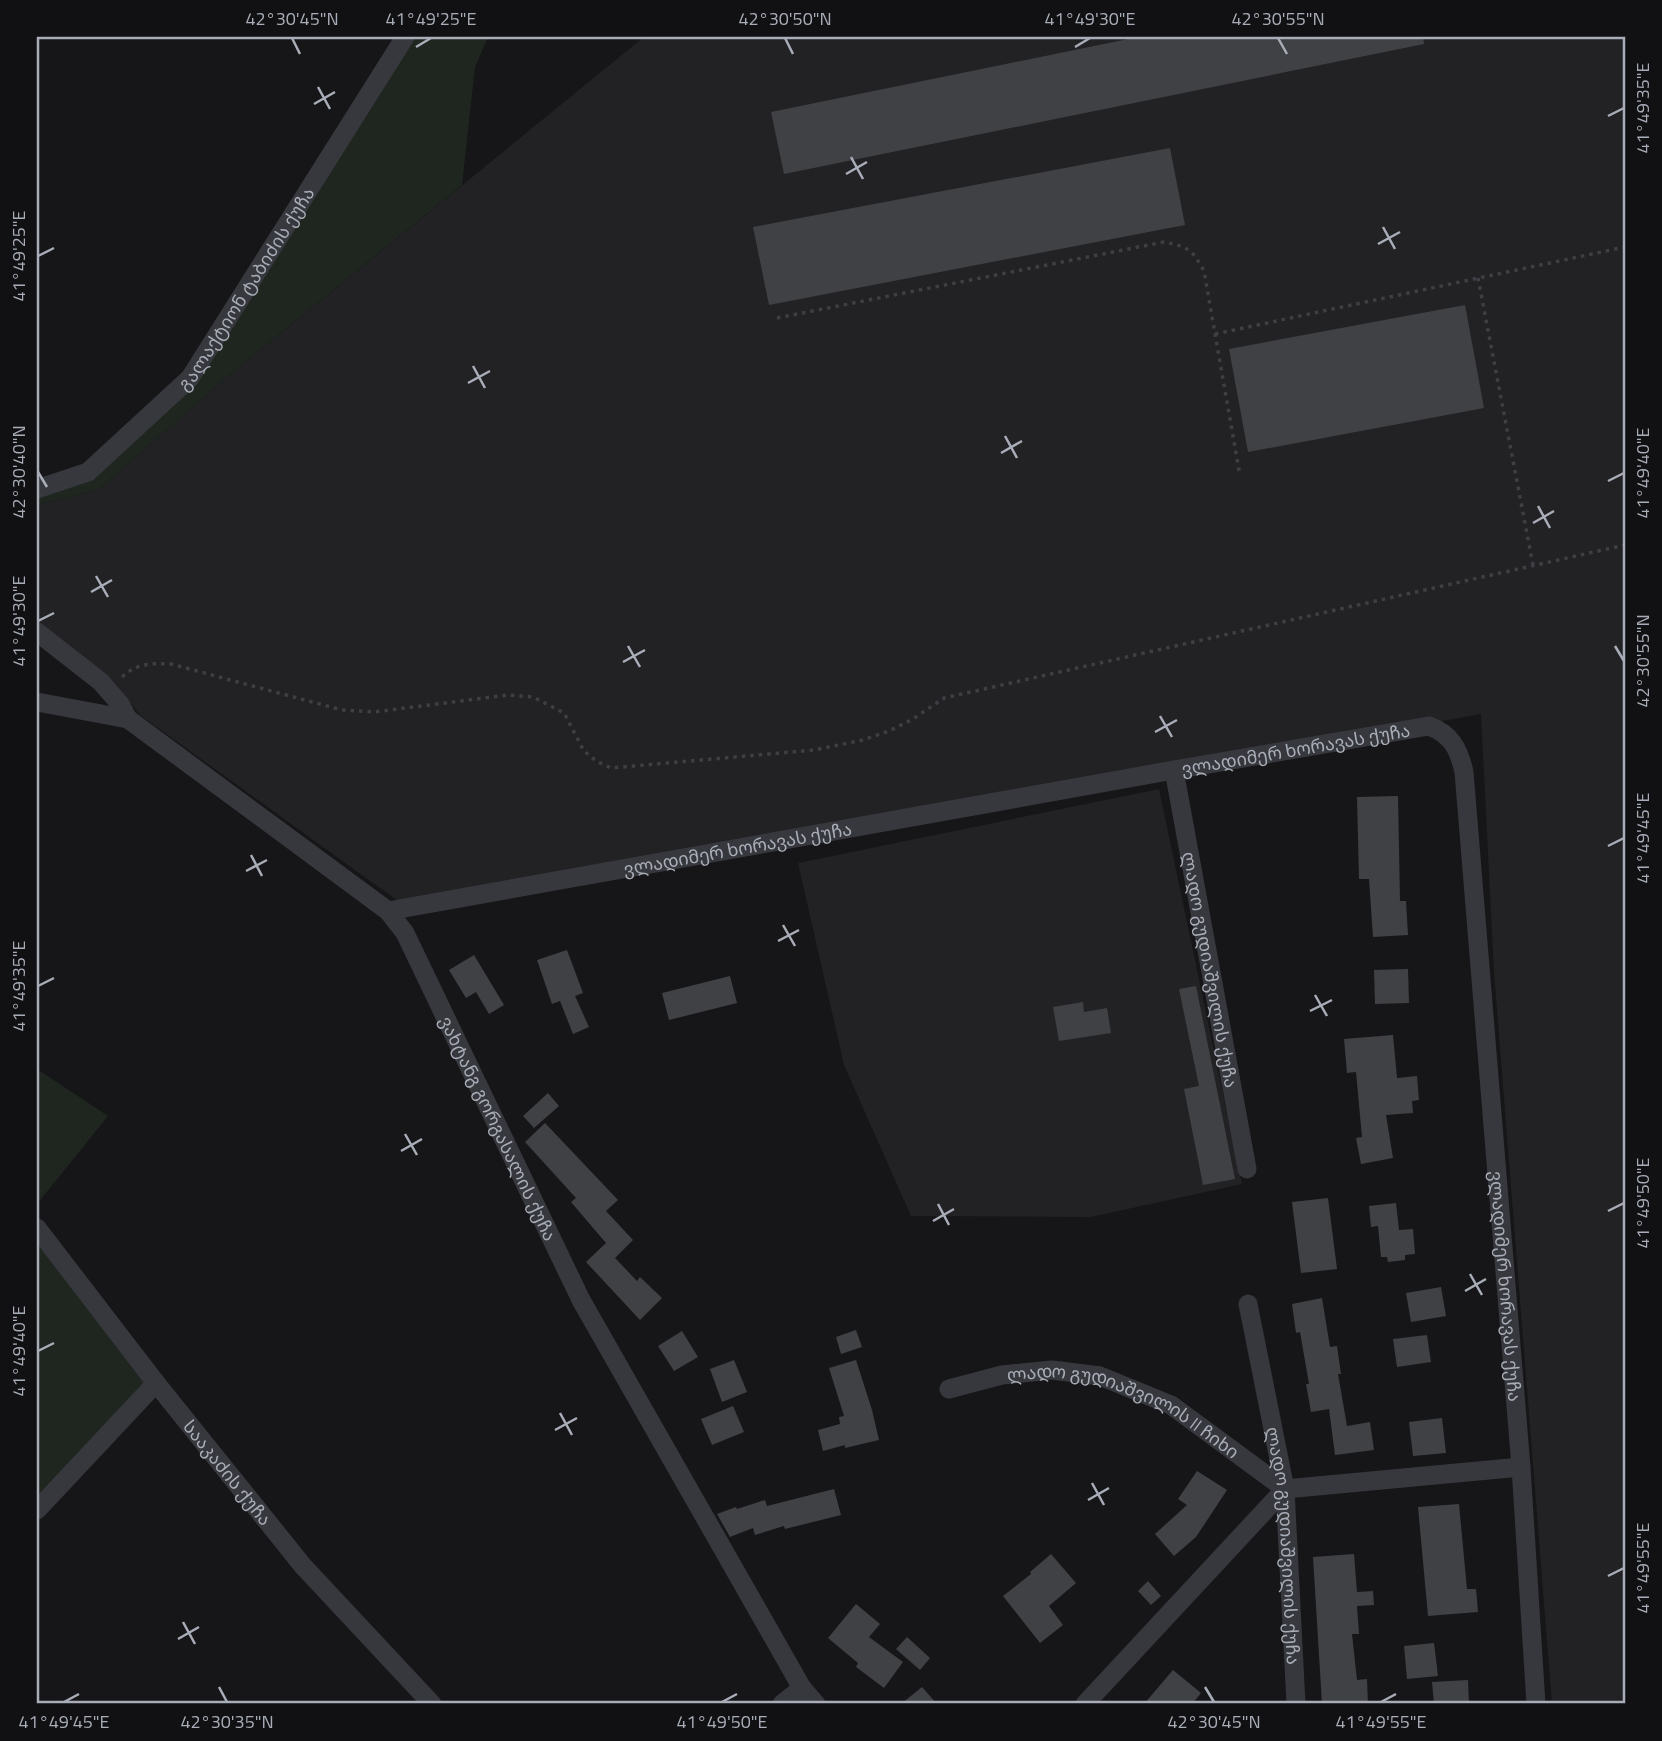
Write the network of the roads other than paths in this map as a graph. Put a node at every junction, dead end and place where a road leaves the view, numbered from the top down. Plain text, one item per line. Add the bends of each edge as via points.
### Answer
1 (405, 37) edge
2 (37, 489) edge
3 (37, 632) edge
4 (37, 702) edge
5 (128, 719) junction
6 (1174, 769) junction
7 (388, 911) junction
8 (1247, 1169) dead end
9 (37, 1228) edge
10 (1248, 1304) dead end
11 (156, 1383) junction
12 (949, 1389) dead end
13 (1521, 1467) junction
14 (1285, 1489) junction
15 (37, 1510) edge
16 (802, 1688) junction
17 (432, 1704) edge
18 (782, 1704) edge
19 (816, 1704) edge
20 (1085, 1704) edge
21 (1296, 1704) edge
22 (1536, 1704) edge

1 - 2 street, გალაქტიონ ტაბიძის ქუჩა via 190,378 88,472
3 - 5 street via 110,691
4 - 5 street, ვახტანგ გორგასალის ქუჩა
5 - 7 street, ვახტანგ გორგასალის ქუჩა
6 - 7 street, ვლადიმერ ხორავას ქუჩა
6 - 8 street, ლადო გუდიაშვილის ქუჩა
6 - 13 street, ვლადიმერ ხორავას ქუჩა via 1429,726 1439,729 1456,746 1464,772
7 - 16 street, ვახტანგ გორგასალის ქუჩა via 405,933 581,1300
9 - 11 street, სააკაძის ქუჩა
10 - 14 street, ლადო გუდიაშვილის ქუჩა
11 - 15 street
11 - 17 street, სააკაძის ქუჩა via 303,1566
12 - 14 street, ლადო გუდიაშვილის II ჩიხი via 1002,1375 1052,1370 1100,1376 1171,1405
13 - 14 street
13 - 22 street, ვლადიმერ ხორავას ქუჩა
14 - 20 street
14 - 21 street, ლადო გუდიაშვილის ქუჩა
16 - 18 street
16 - 19 street, ვახტანგ გორგასალის ქუჩა

